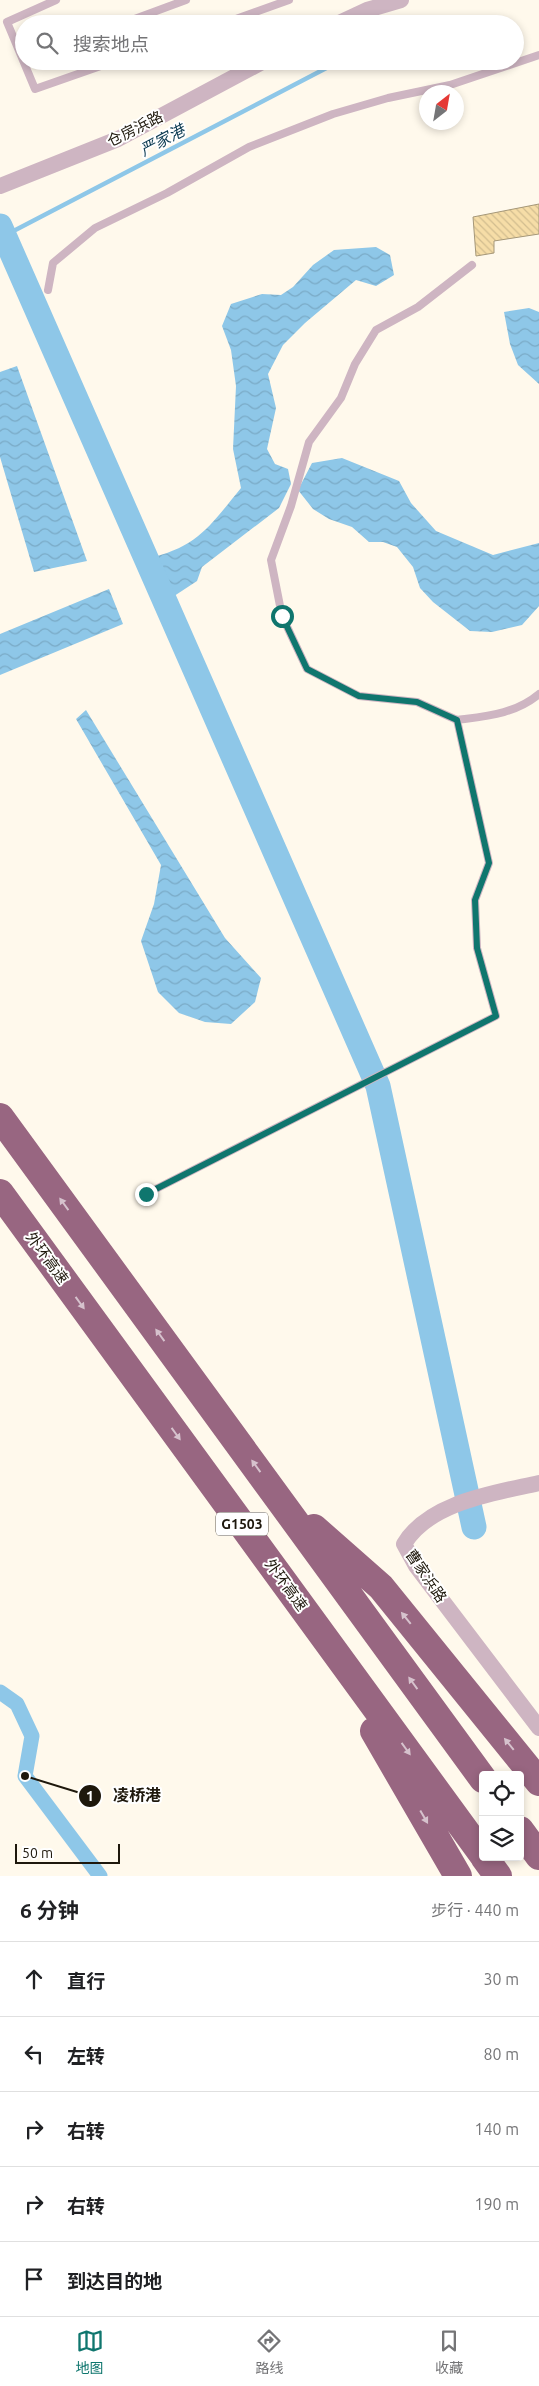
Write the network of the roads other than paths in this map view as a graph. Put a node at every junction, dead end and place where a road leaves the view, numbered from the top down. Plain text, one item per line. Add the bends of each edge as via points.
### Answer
1 (56, 0) edge
2 (186, 0) edge
3 (289, 0) edge
4 (401, 0) edge
5 (23, 15) edge
6 (145, 15) edge
7 (247, 15) edge
8 (356, 15) edge
9 (15, 18) edge
10 (15, 41) edge
11 (539, 55) edge
12 (524, 60) edge
13 (27, 70) edge
14 (89, 70) edge
15 (247, 70) edge
16 (494, 70) edge
17 (0, 186) edge
18 (472, 265) dead end
19 (48, 290) dead end
20 (539, 694) edge
21 (457, 720) junction
22 (0, 1117) edge
23 (0, 1193) edge
24 (146, 1194) dead end
25 (539, 1483) edge
26 (274, 1492) junction
27 (231, 1509) junction
28 (539, 1728) edge
29 (479, 1774) edge
30 (539, 1782) edge
31 (524, 1835) edge
32 (479, 1850) edge
33 (539, 1856) edge
34 (487, 1861) edge
35 (458, 1876) edge
36 (498, 1876) edge

1 - 5 lane
2 - 6 lane
3 - 7 lane
4 - 8 street
9 - 10 lane via 7,22
11 - 12 lane
13 - 14 lane via 35,89
15 - 17 street, 仓房浜路 via 118,139
16 - 19 lane via 450,85 333,114 249,147 168,193 95,228 53,263
18 - 21 lane via 418,307 376,330 355,364 341,398 309,442 271,560 282,616 307,669 359,696 417,702
20 - 21 lane via 501,714
21 - 24 lane via 489,863 475,900 477,948 496,1016
26 -> 22 highway, G1503
23 -> 27 highway, 外环高速 / G1503
25 - 28 street, 曹家浜路 via 442,1510 409,1536 404,1544 416,1566
29 -> 26 highway, G1503
30 -> 26 highway via 381,1587
27 -> 32 highway, 外环高速 / G1503
27 -> 35 highway via 364,1714
31 - 33 highway
34 - 36 highway, 外环高速 / G1503

